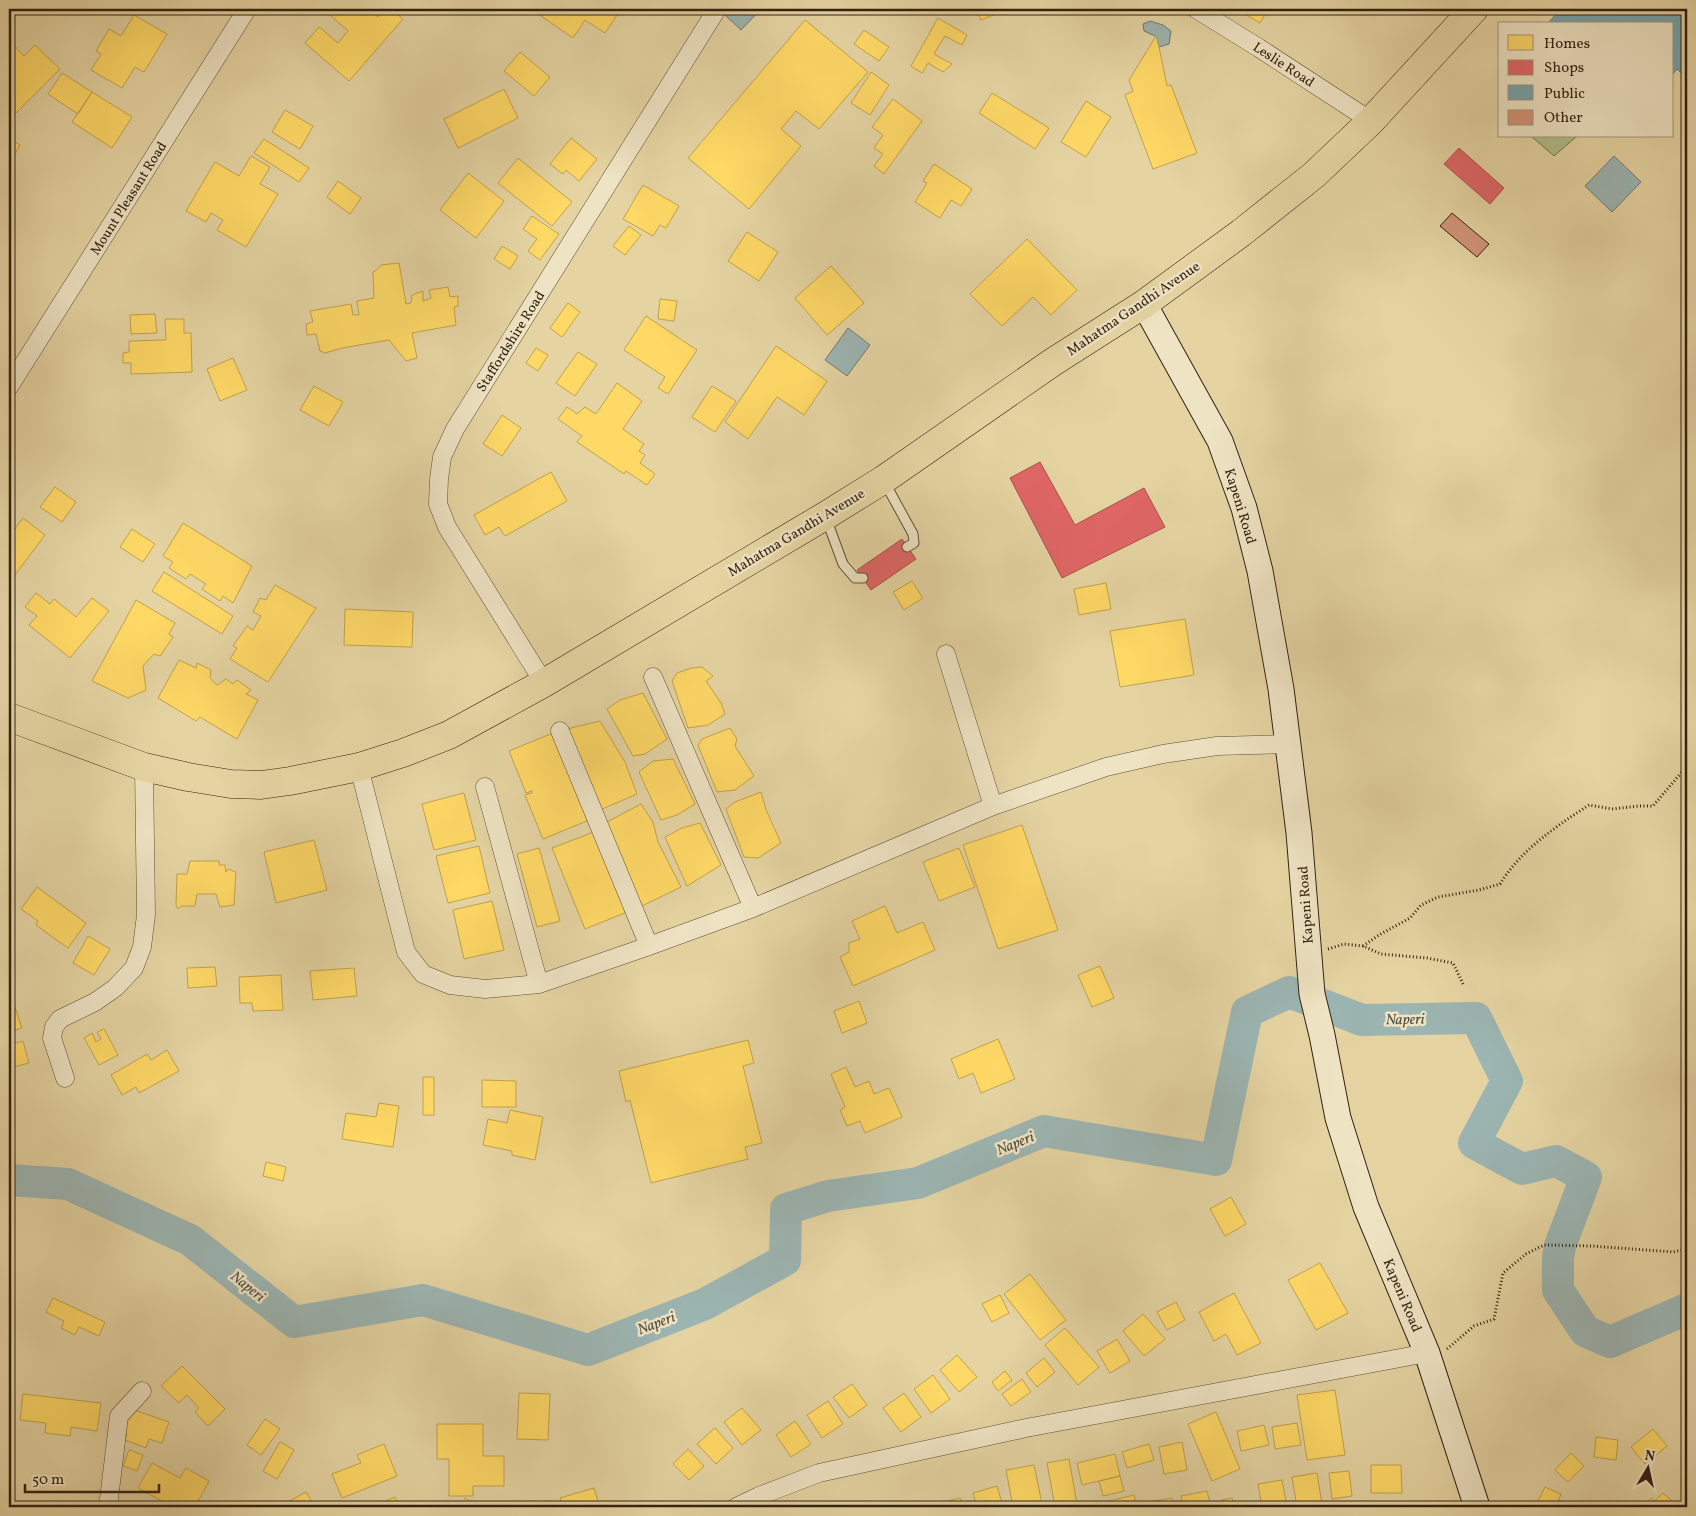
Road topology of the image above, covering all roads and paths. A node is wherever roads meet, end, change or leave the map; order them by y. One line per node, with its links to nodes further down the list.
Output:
1 (247, 9): 7 (street, Mount Pleasant Road)
2 (717, 9): 14 (street, Staffordshire Road)
3 (1196, 9): 5 (street, Leslie Road)
4 (1474, 9): 5 (main road, Mahatma Gandhi Avenue)
5 (1371, 121): 6 (main road, Mahatma Gandhi Avenue)
6 (1144, 304): 8 (main road, Mahatma Gandhi Avenue); 17 (main road, Kapeni Road)
7 (9, 387)
8 (883, 480): 9 (main road, Mahatma Gandhi Avenue); 10 (lane)
9 (825, 516): 11 (lane); 14 (main road, Mahatma Gandhi Avenue)
10 (907, 547)
11 (863, 578)
12 (946, 654): 22 (street)
13 (653, 677): 23 (street)
14 (544, 683): 20 (main road, Mahatma Gandhi Avenue)
15 (9, 717): 19 (main road, Mahatma Gandhi Avenue)
16 (560, 731): 24 (street)
17 (1288, 744): 22 (street); 26 (main road, Kapeni Road)
18 (1687, 766): 25 (path)
19 (144, 767): 20 (main road, Mahatma Gandhi Avenue); 29 (street)
20 (359, 768): 27 (street)
21 (485, 786): 27 (street)
22 (993, 806): 23 (street)
23 (753, 908): 24 (street)
24 (649, 946): 27 (street)
25 (1363, 946): 26 (path); 28 (path)
26 (1309, 956): 31 (main road, Kapeni Road)
27 (539, 984)
28 (1463, 984)
29 (65, 1078)
30 (1687, 1249): 31 (path)
31 (1427, 1353): 34 (street); 35 (main road, Kapeni Road)
32 (142, 1391): 33 (street)
33 (108, 1507)
34 (736, 1507)
35 (1477, 1507)

